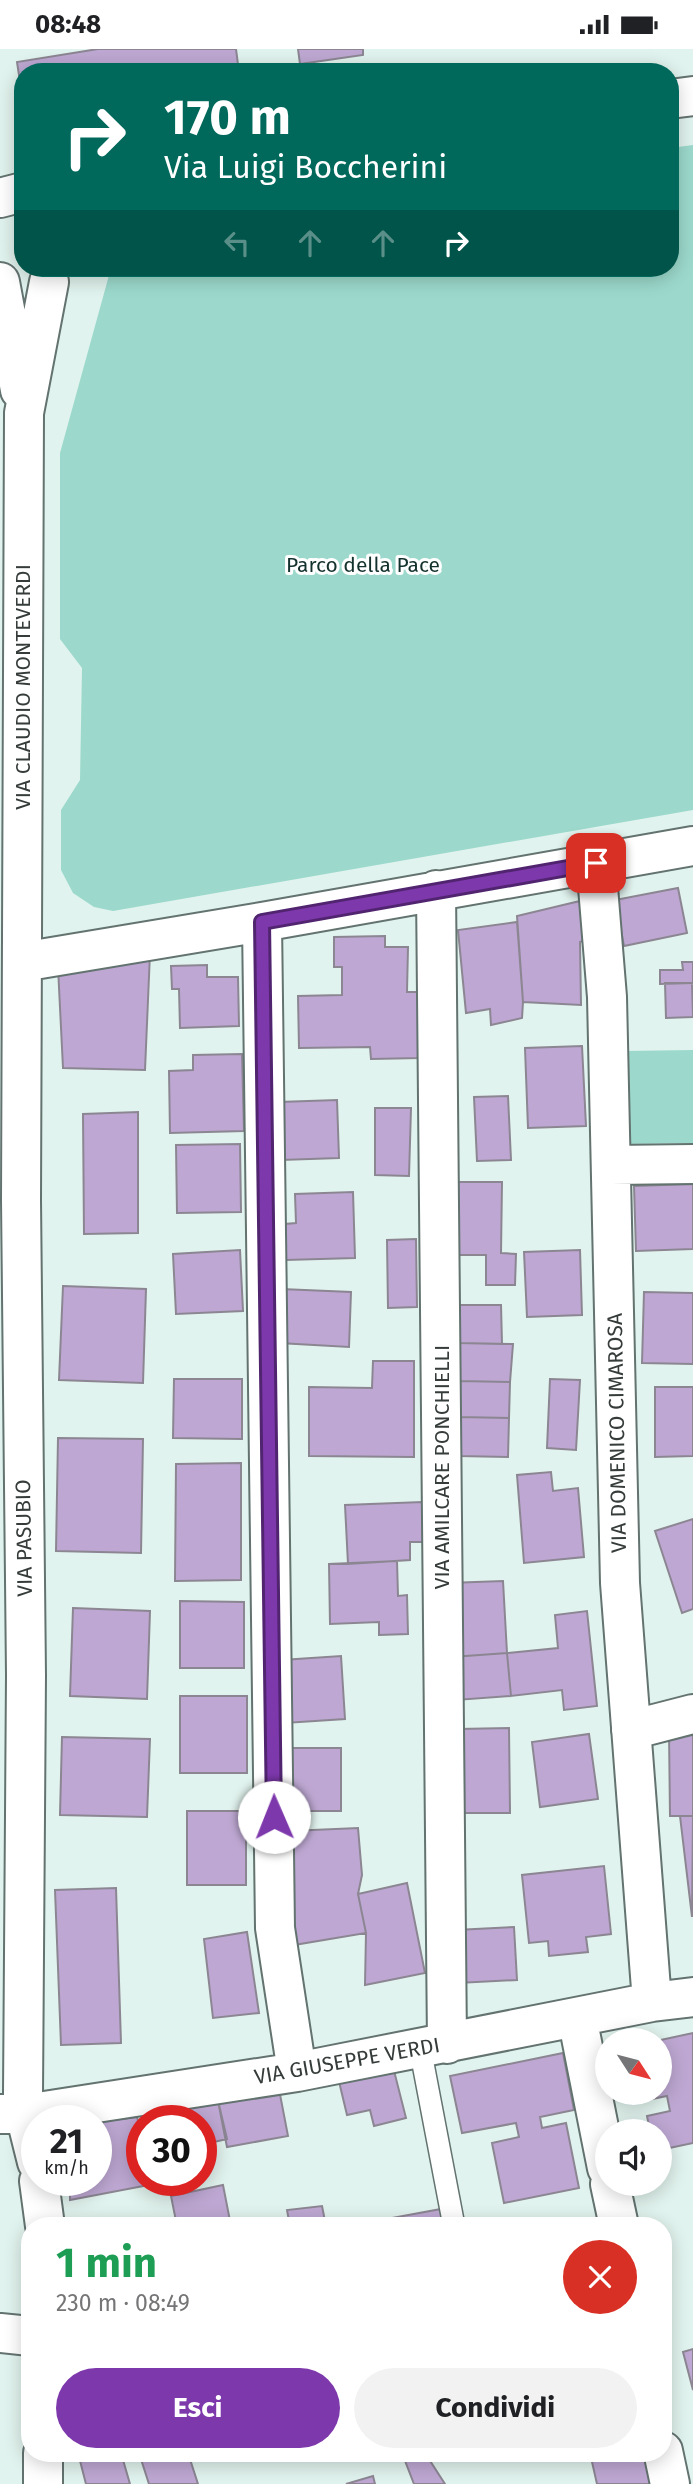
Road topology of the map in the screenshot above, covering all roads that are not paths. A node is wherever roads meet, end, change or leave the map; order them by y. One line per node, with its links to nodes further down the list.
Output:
1 (52, 277): 3 (street)
2 (56, 277): 4 (street, VIA CLAUDIO MONTEVERDI)
3 (0, 282): 4 (street, VIA CLAUDIO MONTEVERDI)
4 (24, 413): 5 (street, VIA CLAUDIO MONTEVERDI)
5 (12, 587): 10 (street, VIA CLAUDIO MONTEVERDI)
6 (693, 846): 7 (street)
7 (596, 863): 8 (street); 12 (street, VIA DOMENICO CIMAROSA)
8 (436, 890): 9 (street); 20 (street, VIA AMILCARE PONCHIELLI)
9 (262, 922): 10 (street); 21 (street)
10 (22, 962): 13 (street, VIA PASUBIO)
11 (693, 1164): 12 (street)
12 (611, 1165): 16 (street, VIA DOMENICO CIMAROSA)
13 (11, 1201): 14 (street, VIA PASUBIO)
14 (13, 1675): 22 (street, VIA PASUBIO)
15 (693, 1714): 16 (street)
16 (631, 1730): 18 (street, VIA DOMENICO CIMAROSA)
17 (693, 1997): 18 (street, VIA GIUSEPPE VERDI)
18 (653, 2002): 19 (street, VIA GIUSEPPE VERDI)
19 (577, 2017): 20 (street, VIA GIUSEPPE VERDI); 23 (street)
20 (433, 2046): 21 (street, VIA GIUSEPPE VERDI); 28 (lane)
21 (296, 2071): 22 (street, VIA GIUSEPPE VERDI)
22 (13, 2114): 24 (street, VIA PASUBIO)
23 (597, 2119)
24 (21, 2130)
25 (41, 2196): 27 (street)
26 (613, 2196): 29 (street)
27 (44, 2217)
28 (453, 2217)
29 (617, 2217)
30 (0, 2333): 31 (street)
31 (21, 2335)
32 (43, 2462): 34 (street)
33 (665, 2462): 35 (street)
34 (43, 2484)
35 (670, 2484)

